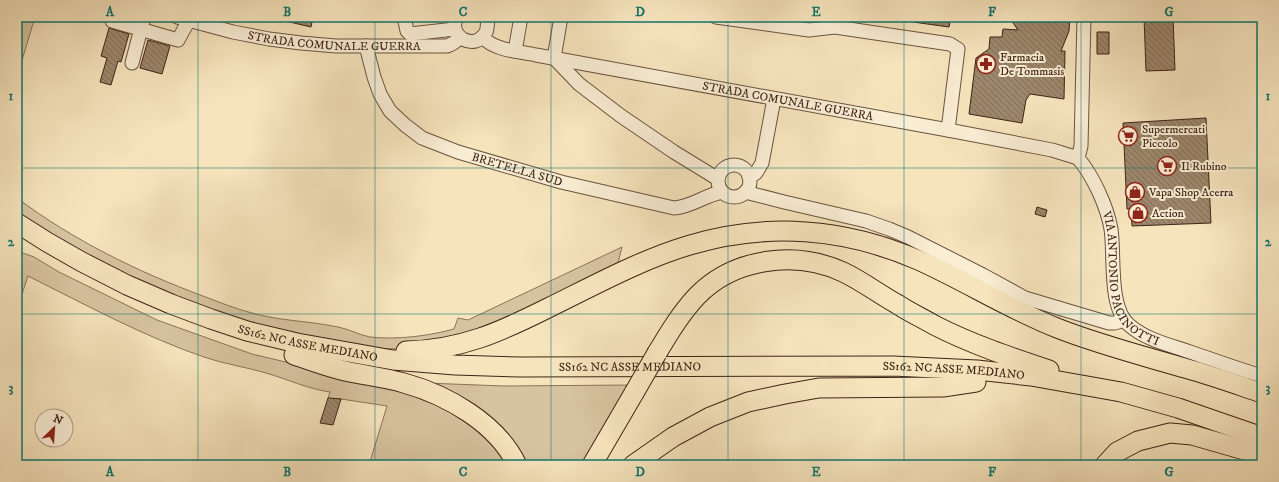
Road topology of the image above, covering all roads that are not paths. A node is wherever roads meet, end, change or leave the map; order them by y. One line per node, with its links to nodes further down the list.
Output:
1 (113, 17): 9 (street)
2 (404, 17): 10 (street)
3 (521, 17): 13 (street)
4 (561, 17): 14 (street)
5 (716, 17): 17 (street)
6 (1084, 17): 18 (street)
7 (183, 19): 9 (street); 12 (street, STRADA COMUNALE GUERRA)
8 (487, 19): 11 (street)
9 (143, 23): 15 (street)
10 (457, 27): 11 (street); 12 (street, STRADA COMUNALE GUERRA)
11 (482, 37): 13 (street, STRADA COMUNALE GUERRA)
12 (366, 46): 20 (street, BRETELLA SUD)
13 (515, 51): 14 (street, STRADA COMUNALE GUERRA)
14 (554, 58): 16 (street, STRADA COMUNALE GUERRA); 20 (street)
15 (132, 63)
16 (774, 99): 17 (street, STRADA COMUNALE GUERRA); 19 (street)
17 (948, 130): 18 (street, STRADA COMUNALE GUERRA)
18 (1078, 158): 24 (street, VIA ANTONIO PACINOTTI)
19 (749, 177): 20 (street); 21 (street)
20 (720, 185): 21 (street)
21 (745, 192): 24 (street)
22 (17, 223): 25 (highway, SS162 NC ASSE MEDIANO)
23 (17, 237): 25 (highway, SS162 NC ASSE MEDIANO)
24 (1124, 320): 26 (street, VIA ANTONIO PACINOTTI)
25 (295, 349): 27 (highway, SS162 NC ASSE MEDIANO); 28 (highway, SS162 NC ASSE MEDIANO); 29 (highway); 33 (highway)
26 (1262, 376)
27 (976, 382): 31 (highway, SS162 NC ASSE MEDIANO); 35 (highway)
28 (1121, 392): 30 (highway, SS162 NC ASSE MEDIANO); 34 (highway, bridge)
29 (1262, 393)
30 (1262, 437)
31 (1262, 450)
32 (1262, 456): 36 (highway)
33 (518, 465)
34 (592, 465)
35 (633, 465)
36 (1105, 465)

